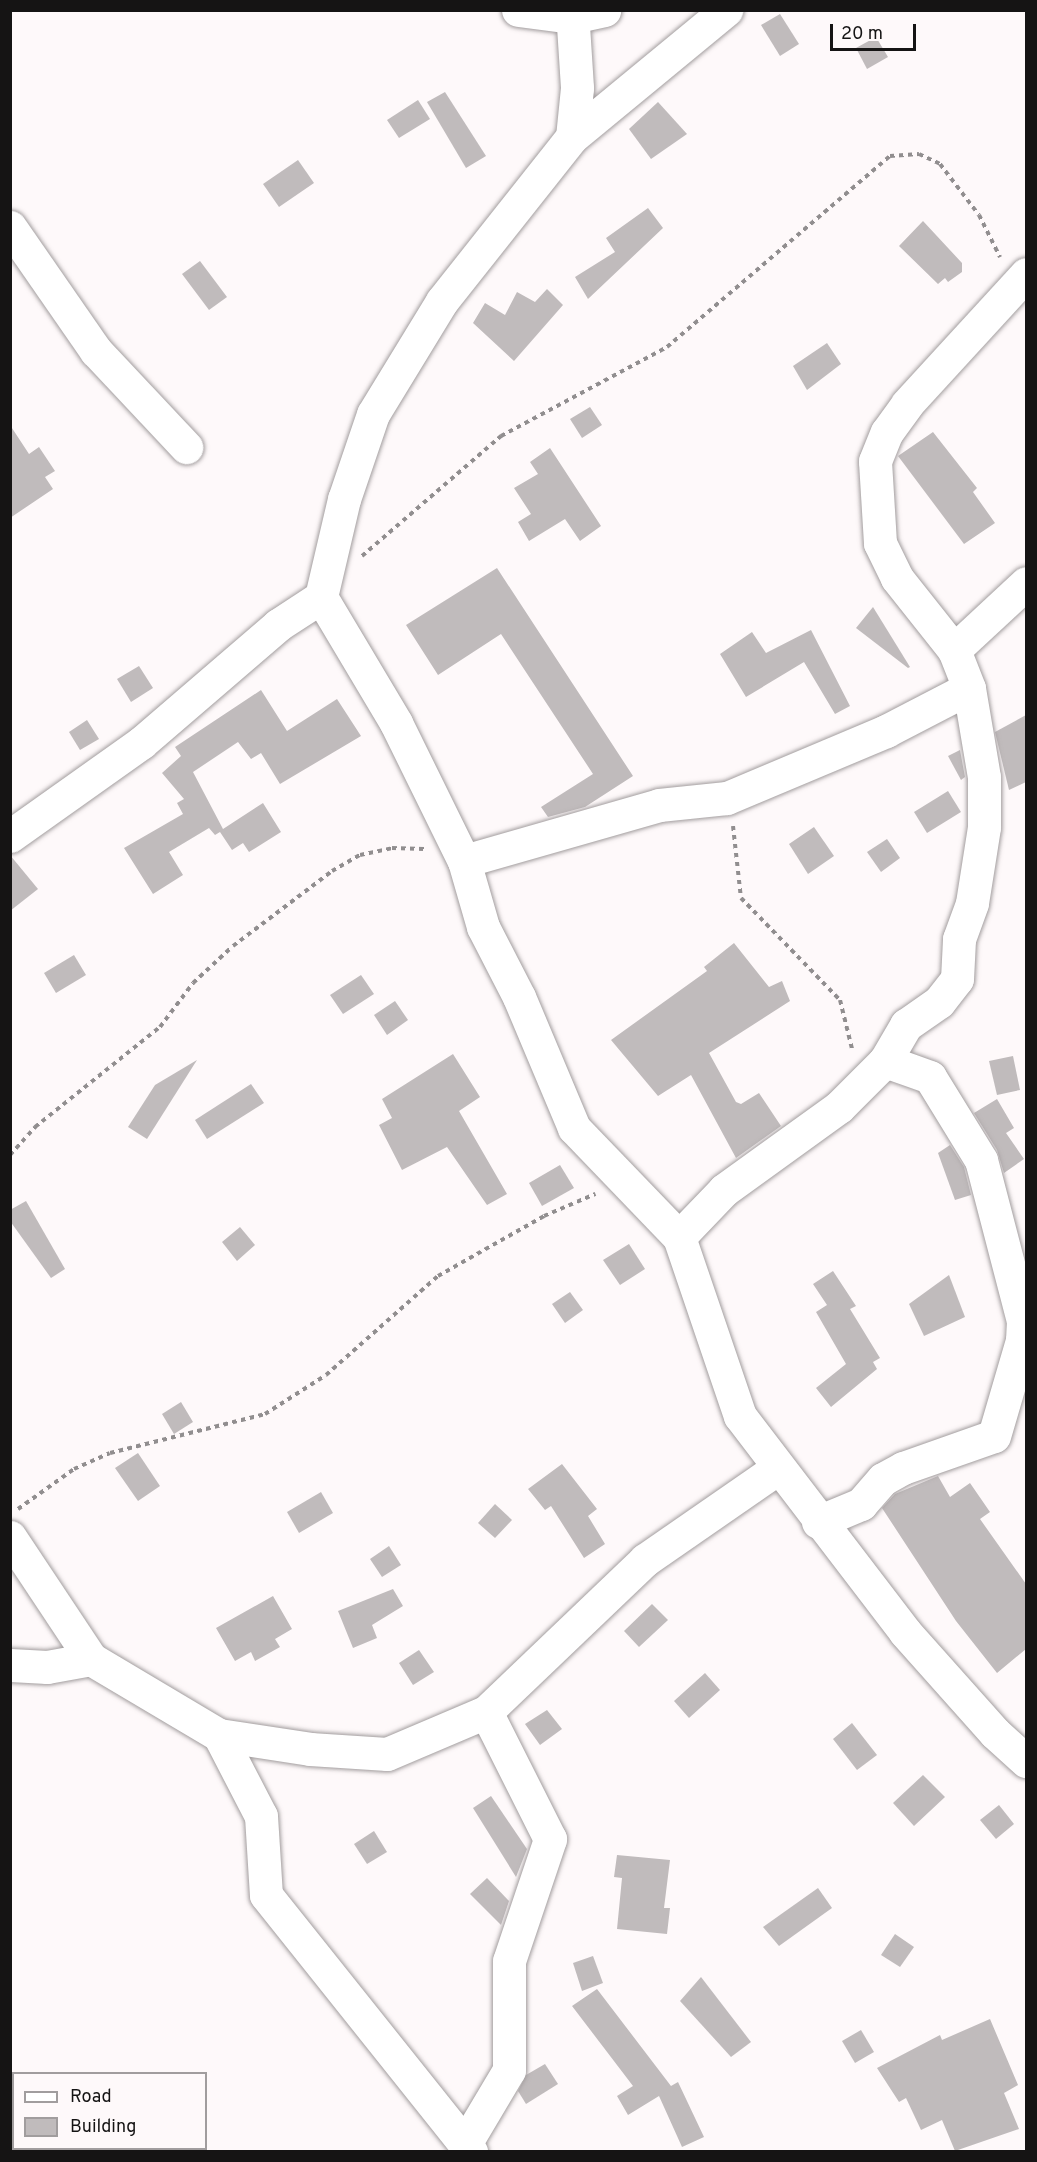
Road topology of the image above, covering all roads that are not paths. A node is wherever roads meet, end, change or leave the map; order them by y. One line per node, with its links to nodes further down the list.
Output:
1 (518, 10): 4 (street)
2 (604, 10): 4 (street)
3 (726, 10): 5 (street)
4 (572, 14): 5 (street)
5 (572, 137): 10 (street)
6 (10, 227): 8 (street)
7 (1022, 290): 11 (street)
8 (186, 447)
9 (1026, 583): 11 (street)
10 (321, 597): 13 (street); 14 (street)
11 (954, 650): 12 (street)
12 (969, 688): 14 (street); 15 (street)
13 (10, 836)
14 (461, 855): 16 (street)
15 (885, 1061): 16 (street); 18 (street)
16 (680, 1237): 17 (street)
17 (778, 1468): 18 (street); 24 (street)
18 (818, 1522): 26 (street)
19 (10, 1537): 20 (street)
20 (91, 1659): 22 (street); 25 (street)
21 (10, 1665): 22 (street)
22 (47, 1667): 23 (street)
23 (10, 1687)
24 (486, 1712): 25 (street); 27 (street)
25 (219, 1735): 27 (street)
26 (1026, 1761)
27 (468, 2148)

